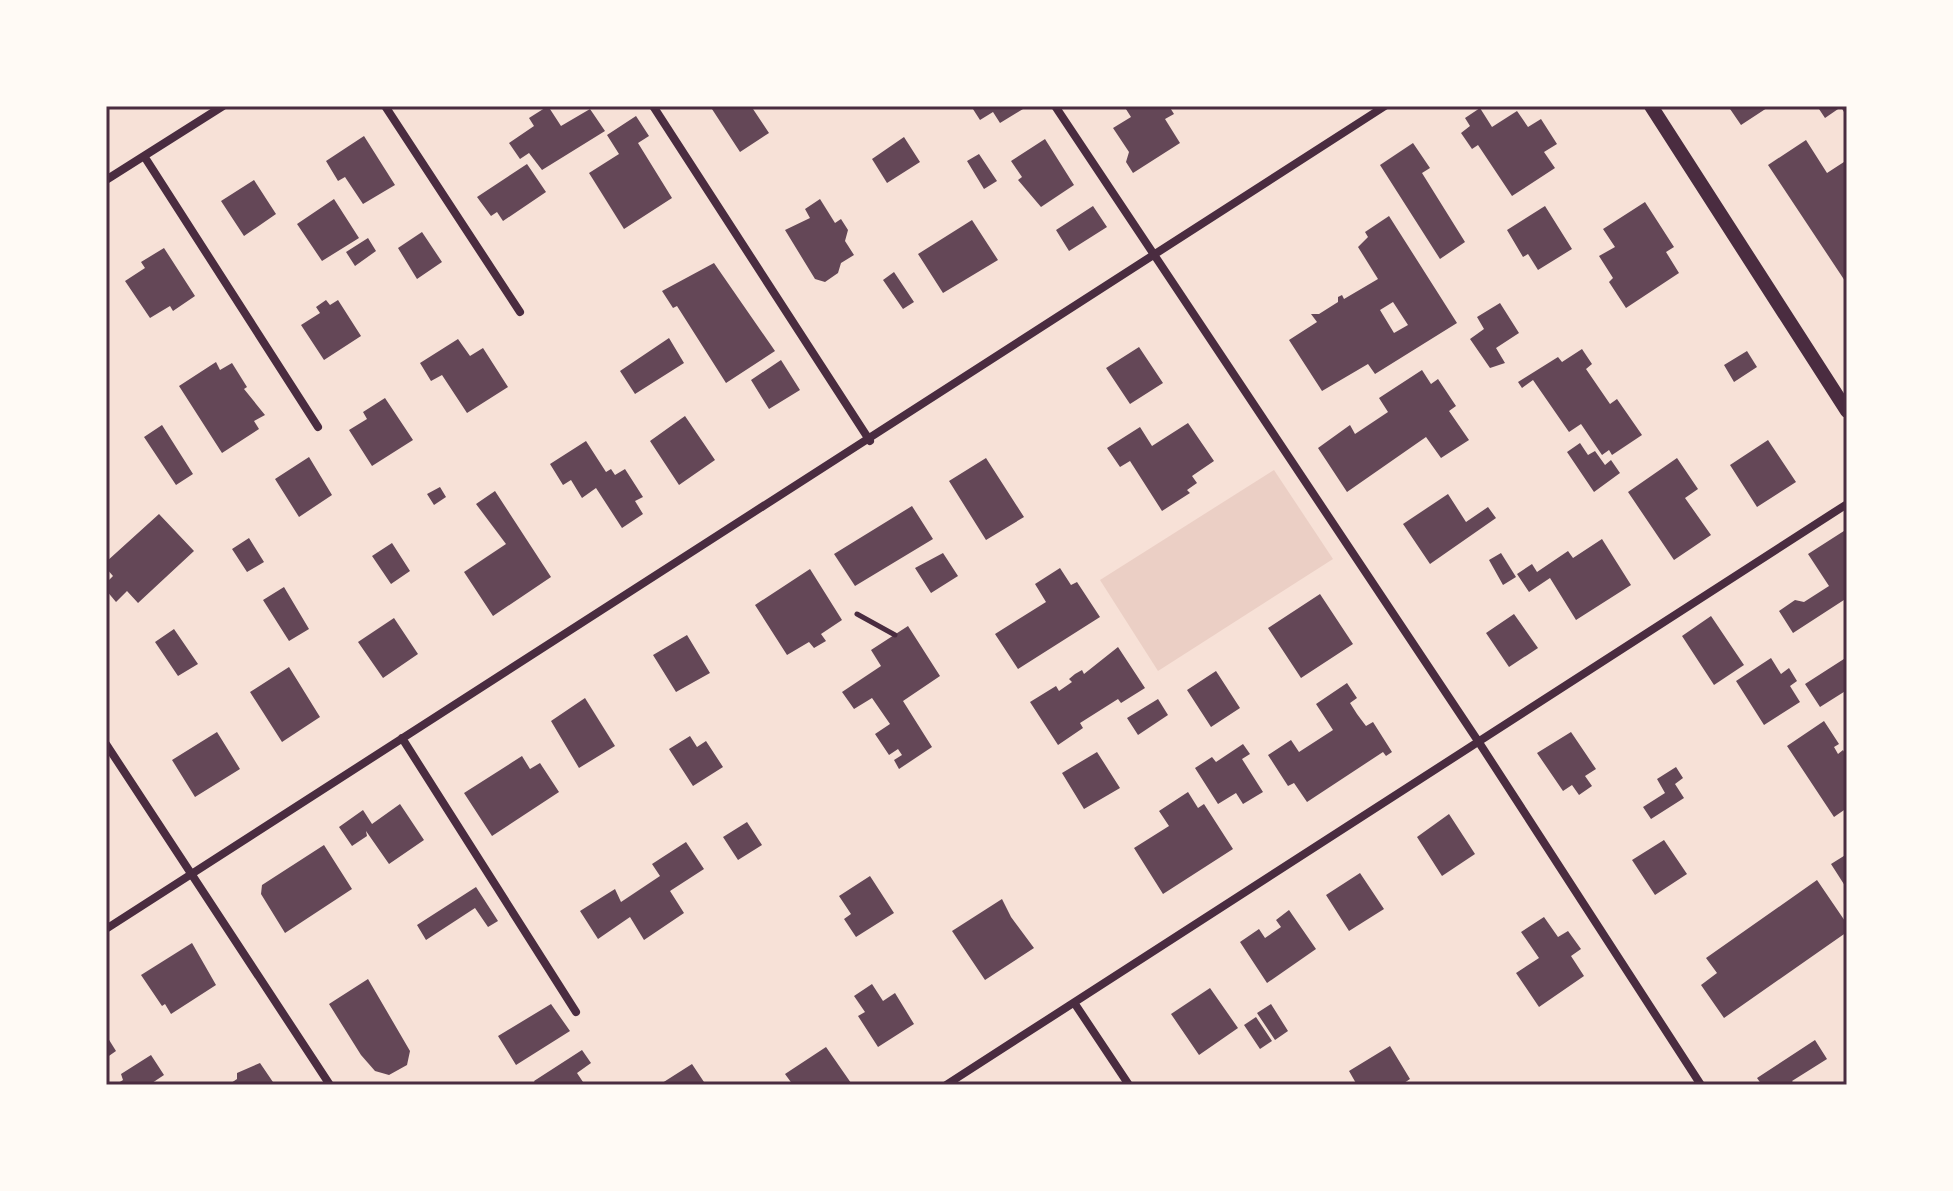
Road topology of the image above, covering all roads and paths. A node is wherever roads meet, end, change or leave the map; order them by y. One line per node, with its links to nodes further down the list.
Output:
1 (223, 106): 7 (street)
2 (385, 106): 10 (street)
3 (653, 106): 13 (street)
4 (1055, 106): 9 (street)
5 (1385, 106): 9 (street)
6 (1651, 106): 11 (street)
7 (144, 156): 8 (street); 12 (street)
8 (106, 180)
9 (1153, 255): 13 (street); 19 (street)
10 (520, 312)
11 (1847, 411)
12 (318, 427)
13 (870, 441): 17 (street)
14 (1847, 504): 19 (street)
15 (857, 614): 16 (path)
16 (895, 635)
17 (402, 738): 20 (street); 23 (street)
18 (106, 744): 20 (street)
19 (1480, 744): 22 (street); 27 (street)
20 (192, 873): 21 (street); 24 (street)
21 (106, 929)
22 (1075, 1004): 25 (street); 26 (street)
23 (576, 1012)
24 (330, 1085)
25 (946, 1085)
26 (1129, 1085)
27 (1701, 1085)

